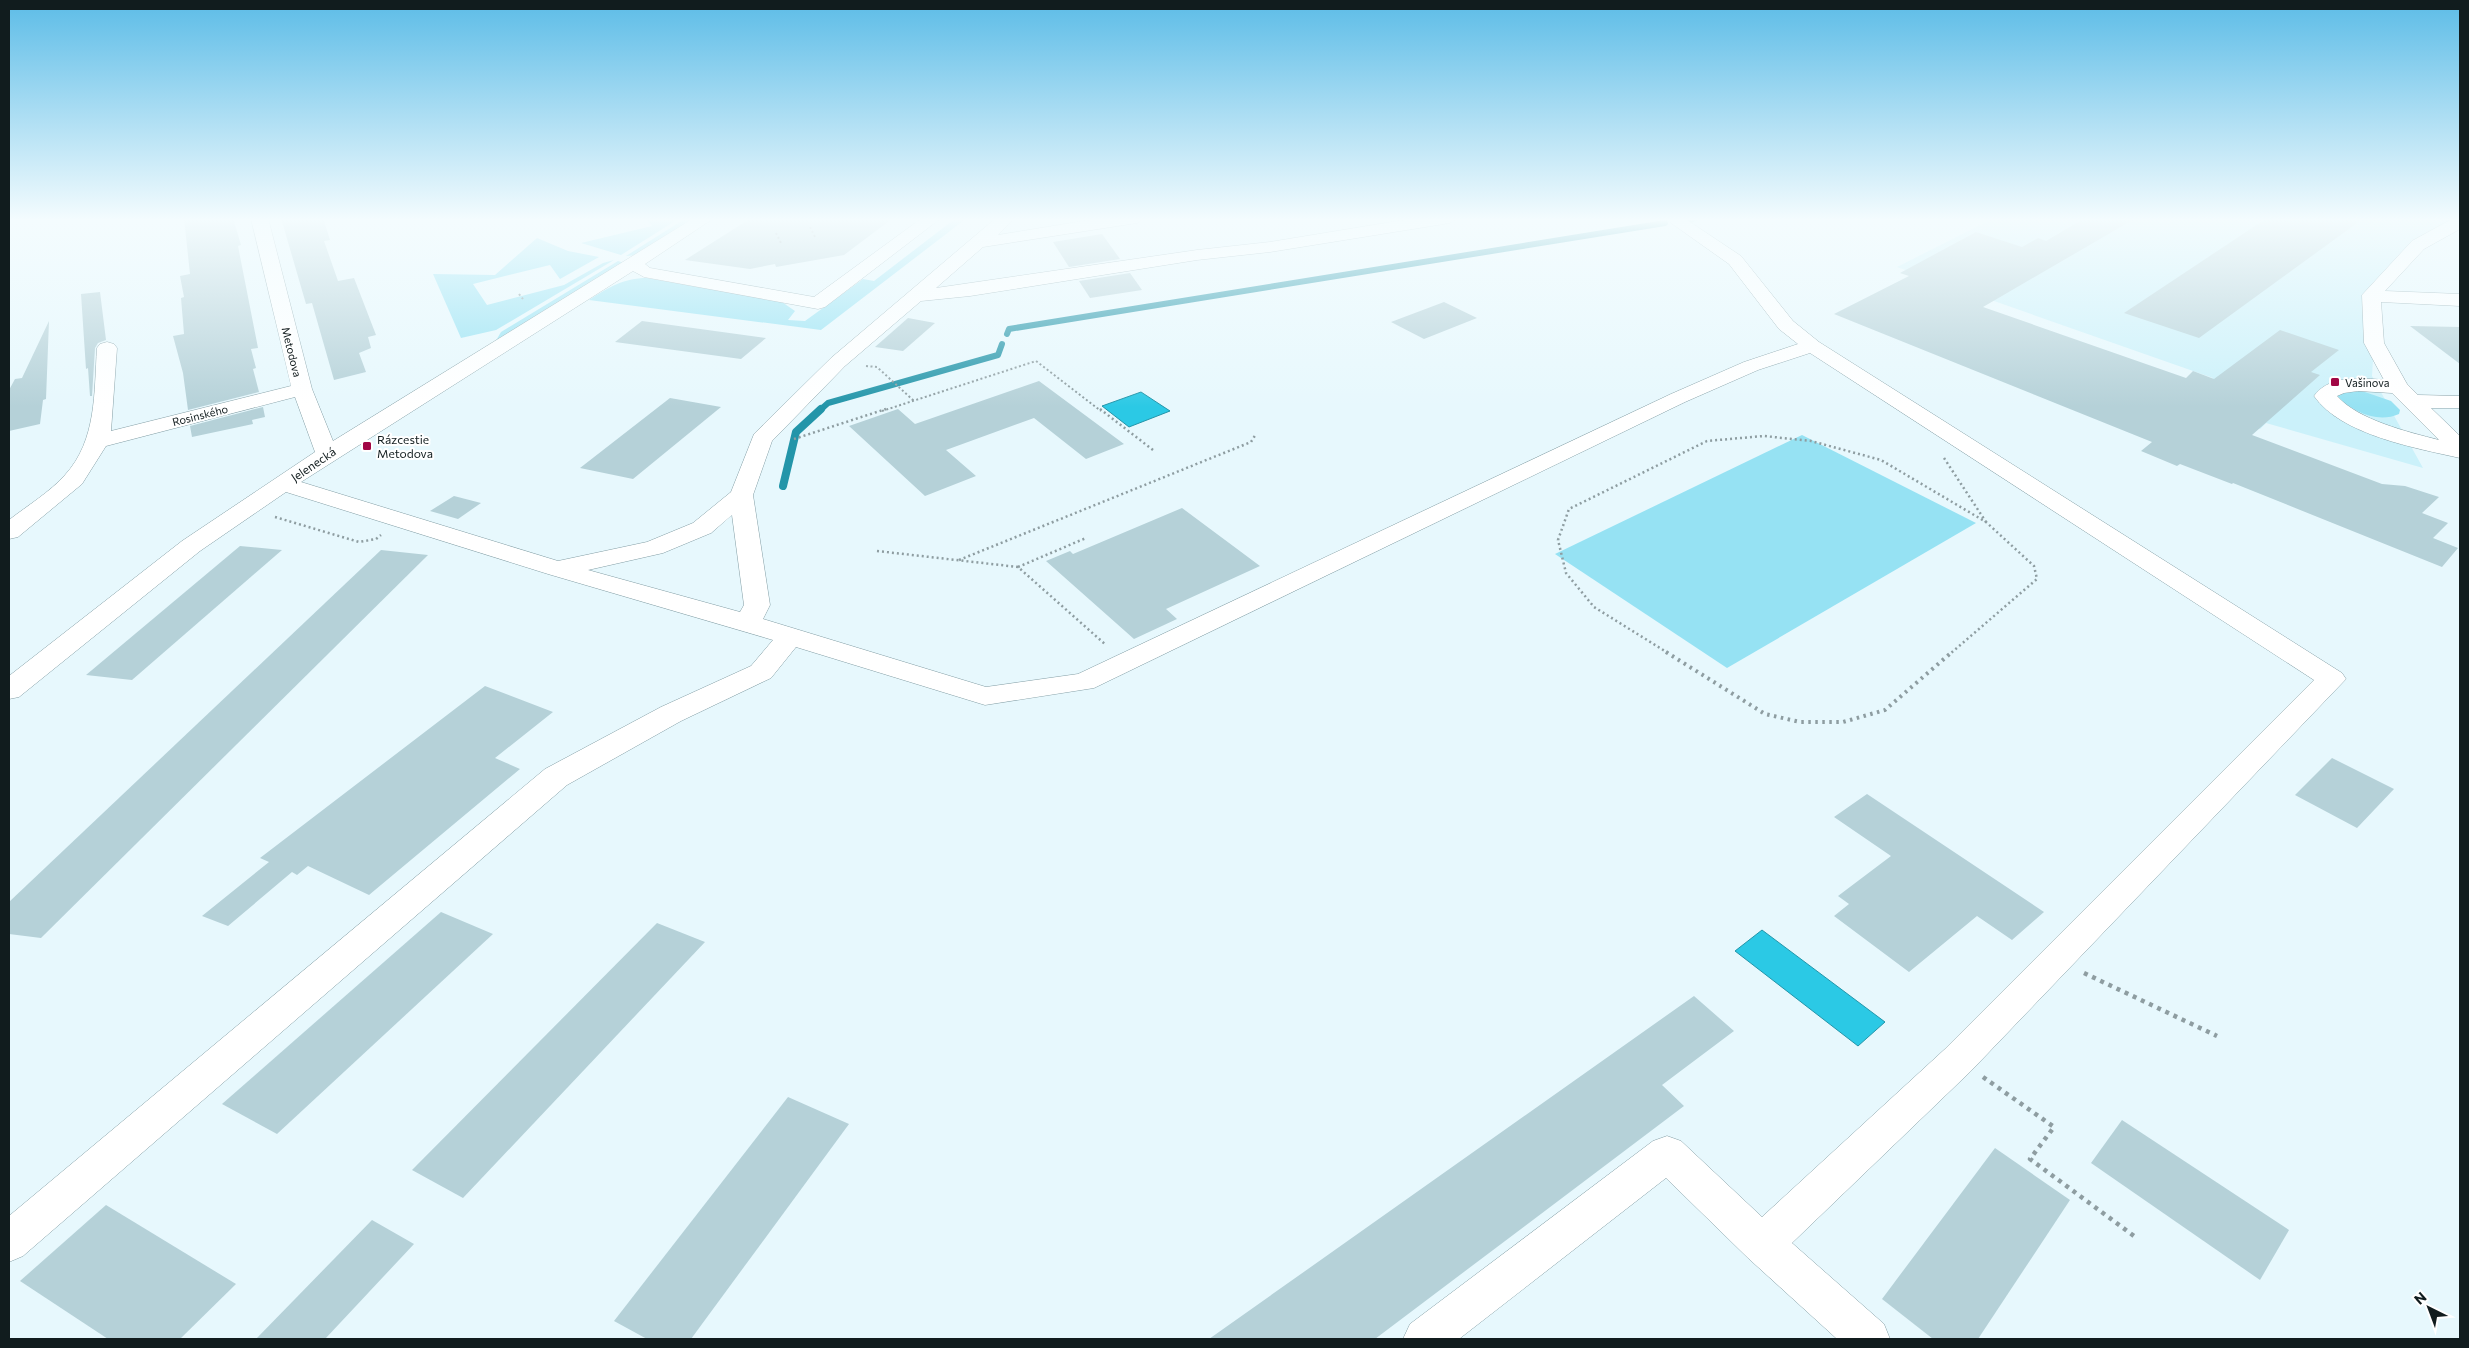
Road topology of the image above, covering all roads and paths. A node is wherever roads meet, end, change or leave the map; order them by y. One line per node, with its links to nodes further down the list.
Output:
1 (274, 281): 19 (street, Metodova)
2 (607, 281): 28 (street, Jelenecká)
3 (694, 281): 14 (street)
4 (848, 281): 14 (street)
5 (932, 281): 11 (street)
6 (1095, 281): 11 (street)
7 (1751, 281): 16 (street)
8 (2384, 281): 10 (street)
9 (519, 294): 12 (path)
10 (2371, 295): 13 (street); 20 (street)
11 (914, 296): 31 (street)
12 (523, 299)
13 (2460, 300)
14 (818, 303): 15 (street)
15 (800, 317)
16 (1812, 346): 43 (street); 45 (street)
17 (107, 348): 24 (street)
18 (891, 380): 21 (path)
19 (302, 390): 24 (street, Rosinského); 28 (street, Metodova)
20 (2404, 394): 22 (street); 26 (street); 26 (street)
21 (915, 401): 25 (path); 27 (path)
22 (2460, 402)
23 (1256, 434): 38 (path)
24 (98, 440): 35 (street)
25 (797, 440)
26 (2460, 449)
27 (1153, 450)
28 (327, 454): 30 (street, Jelenecká)
29 (1943, 456): 34 (path)
30 (283, 484): 33 (street); 44 (street, Jelenecká)
31 (741, 495): 40 (street); 41 (street)
32 (272, 516): 33 (path)
33 (401, 519): 40 (street)
34 (1986, 522): 34 (path)
35 (9, 532)
36 (1086, 538): 39 (path)
37 (877, 551): 38 (path)
38 (959, 560): 39 (path)
39 (1018, 567): 43 (path)
40 (557, 569): 41 (street)
41 (748, 623): 42 (street)
42 (790, 637): 43 (street); 49 (street)
43 (1125, 662)
44 (9, 690)
45 (2056, 960): 46 (path); 47 (street)
46 (2217, 1036)
47 (1958, 1060): 48 (path); 50 (street)
48 (2134, 1236)
49 (9, 1242)
50 (1762, 1244): 51 (street); 52 (street)
51 (1425, 1339)
52 (1870, 1339)

